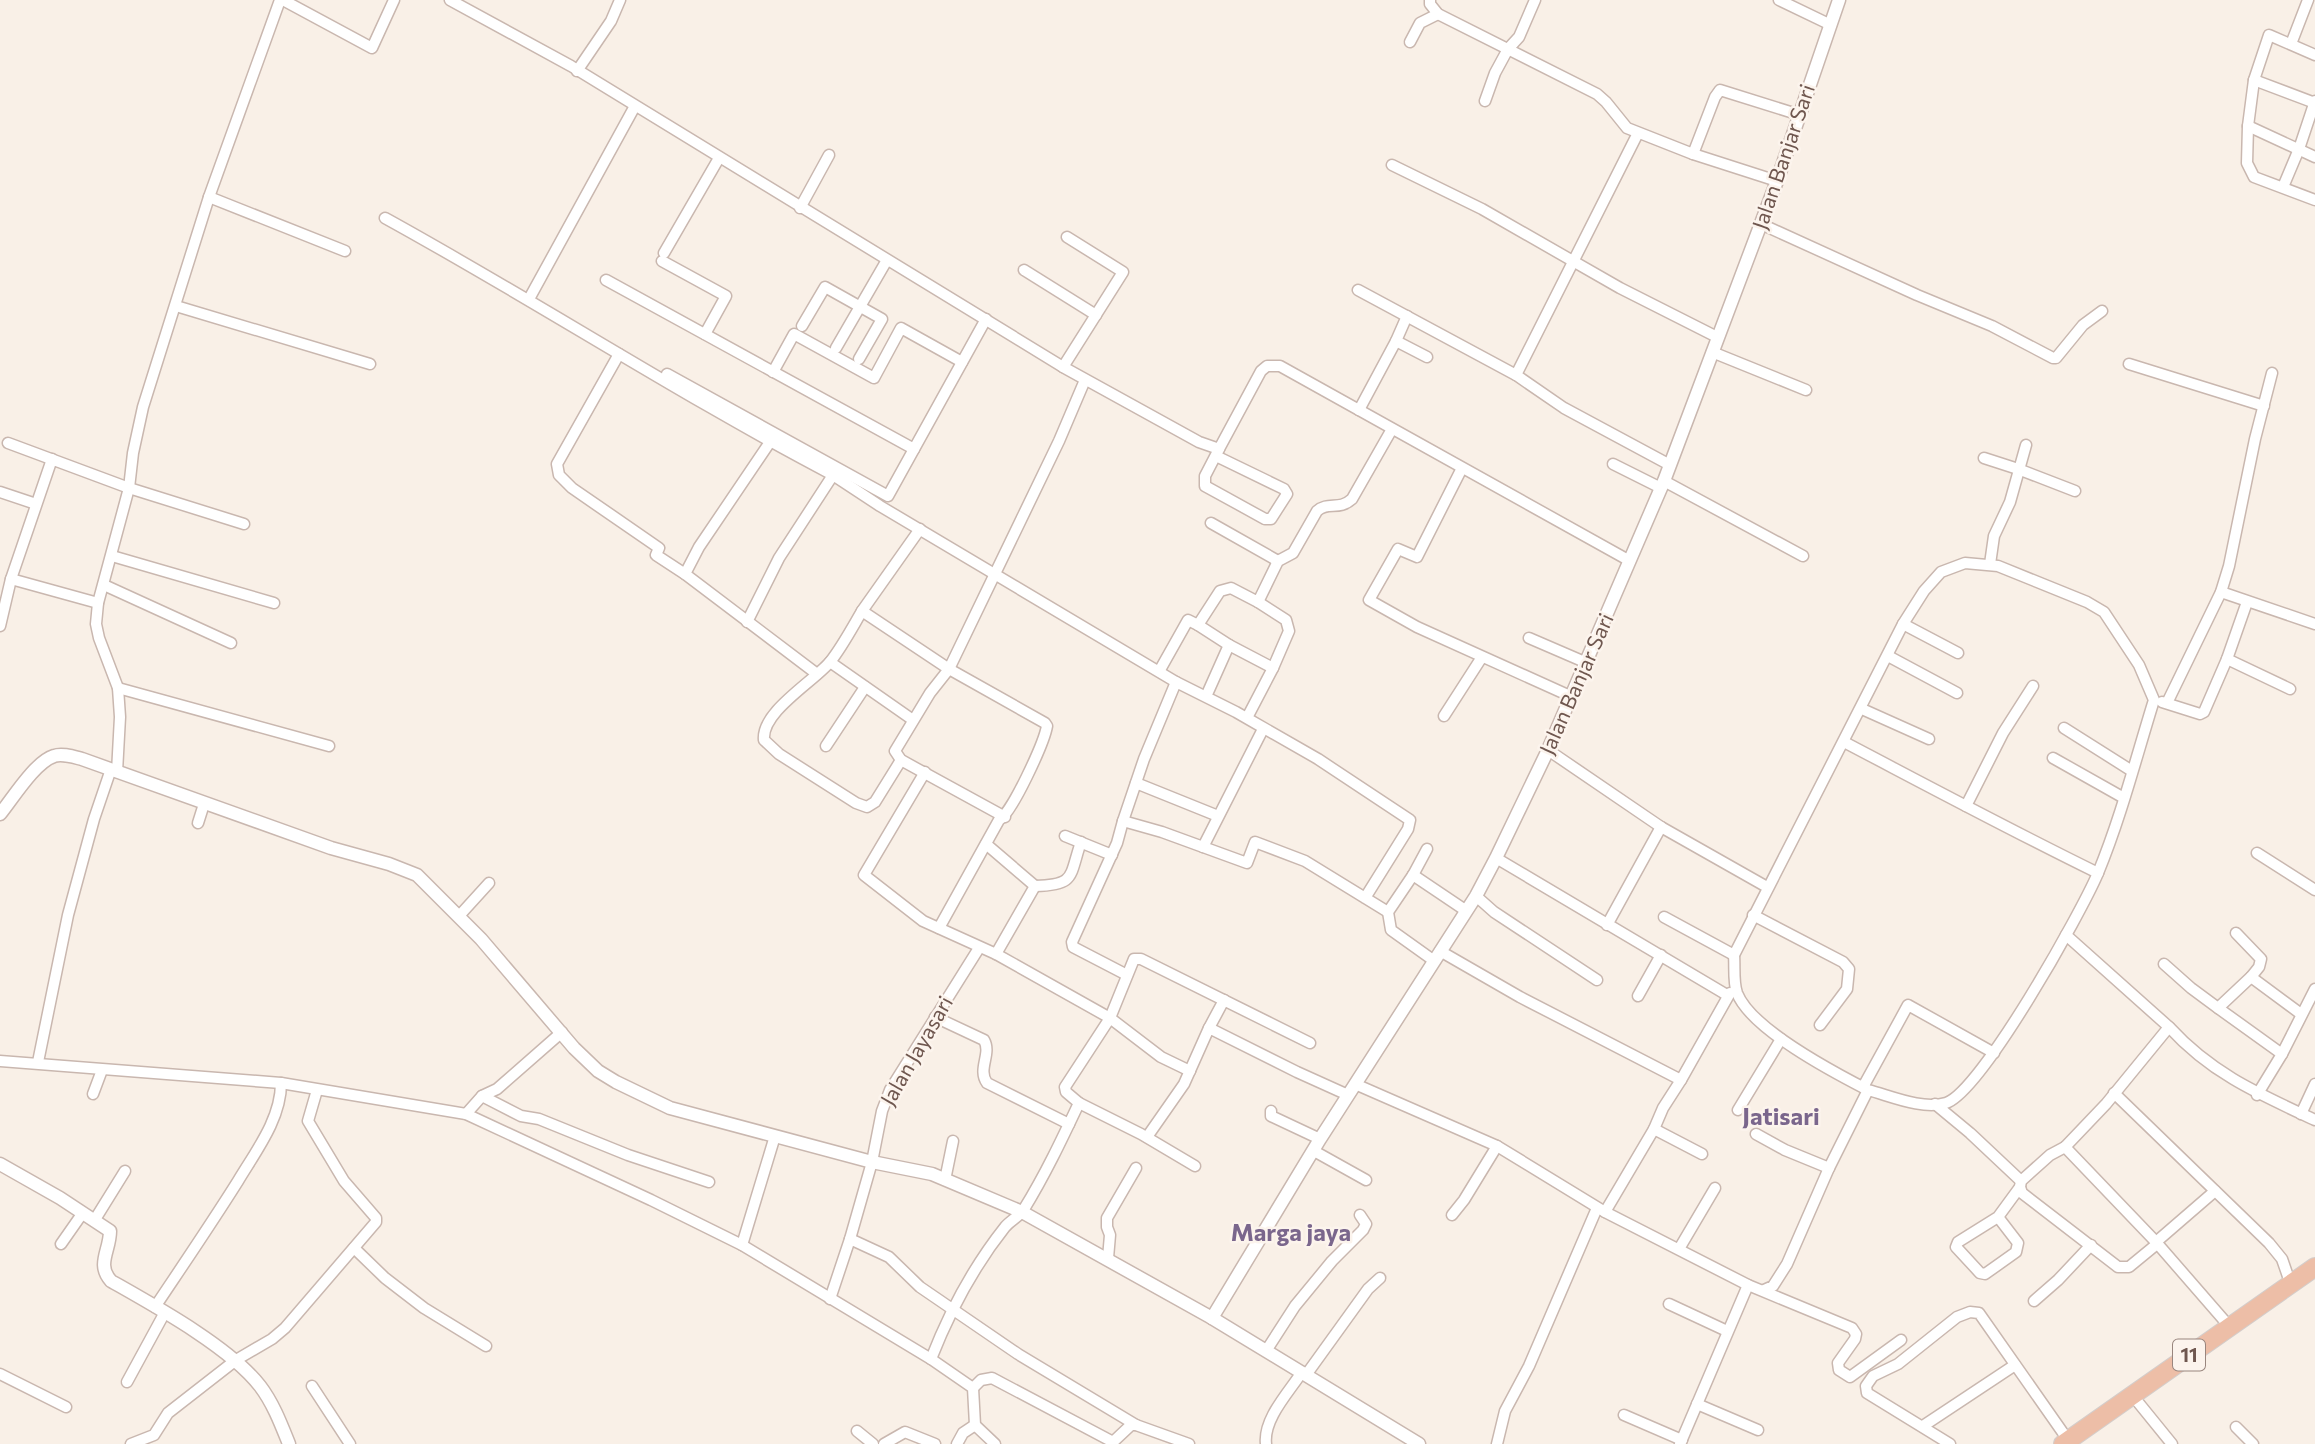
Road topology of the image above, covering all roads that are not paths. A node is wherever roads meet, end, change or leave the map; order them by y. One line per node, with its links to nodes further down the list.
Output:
1 (281, 0): 2 (street); 32 (street)
2 (394, 0)
3 (450, 0): 16 (street)
4 (620, 0): 16 (street)
5 (1430, 0): 10 (street)
6 (1535, 0): 14 (street)
7 (1779, 0): 11 (street)
8 (1839, 0): 11 (street, Jalan Banjar Sari)
9 (2308, 0): 13 (street)
10 (1438, 14): 12 (street); 14 (street)
11 (1831, 24): 21 (street, Jalan Banjar Sari)
12 (1410, 42)
13 (2291, 44): 15 (street); 17 (street)
14 (1508, 49): 18 (street); 23 (street)
15 (2315, 55)
16 (576, 71): 20 (street)
17 (2255, 80): 19 (street); 22 (street)
18 (1485, 101)
19 (2315, 102): 24 (street)
20 (635, 106): 28 (street); 44 (street)
21 (1800, 115): 25 (street); 30 (street, Jalan Banjar Sari)
22 (2248, 126): 24 (street); 31 (street)
23 (1638, 133): 25 (street); 40 (street)
24 (2299, 149): 27 (street); 31 (street)
25 (1693, 154): 30 (street)
26 (828, 155): 34 (street)
27 (2315, 157)
28 (719, 158): 34 (street); 52 (street)
29 (1392, 165): 40 (street)
30 (1777, 181): 36 (street, Jalan Banjar Sari)
31 (2283, 187): 33 (street)
32 (209, 197): 38 (street); 45 (street)
33 (2315, 201)
34 (800, 208): 39 (street)
35 (385, 218): 44 (street)
36 (1761, 224): 47 (street); 53 (street, Jalan Banjar Sari)
37 (1067, 237): 48 (street)
38 (345, 251)
39 (887, 260): 46 (street); 50 (street)
40 (1573, 261): 53 (street); 67 (street)
41 (1024, 270): 48 (street)
42 (606, 280): 52 (street)
43 (1359, 289): 49 (street)
44 (529, 299): 57 (street)
45 (176, 306): 62 (street); 86 (street)
46 (860, 307): 51 (street); 55 (street); 59 (street)
47 (2102, 311)
48 (1096, 315): 64 (street)
49 (1407, 316): 54 (street); 67 (street)
50 (986, 319): 60 (street); 64 (street)
51 (802, 326)
52 (705, 334): 65 (street)
53 (1717, 337): 56 (street, Jalan Banjar Sari)
54 (1396, 341): 58 (street); 71 (street)
55 (836, 348)
56 (1712, 352): 69 (street); 81 (street, Jalan Banjar Sari)
57 (619, 354): 73 (street); 98 (street)
58 (1427, 357)
59 (859, 359)
60 (962, 362): 65 (street); 76 (street)
61 (646, 363): 76 (street)
62 (370, 364)
63 (2129, 364): 70 (street)
64 (1063, 367): 68 (street)
65 (774, 372): 76 (street)
66 (2272, 373): 70 (street)
67 (1516, 375): 81 (street)
68 (1085, 380): 77 (street); 99 (street)
69 (1806, 390)
70 (2264, 406): 102 (street)
71 (1359, 410): 72 (street); 77 (street)
72 (1392, 429): 82 (street); 95 (street)
73 (770, 442): 84 (street); 98 (street)
74 (8, 443): 79 (street)
75 (2026, 445): 83 (street)
76 (914, 449)
77 (1217, 452): 77 (street)
78 (1984, 458): 83 (street)
79 (52, 459): 86 (street); 89 (street)
80 (1613, 464): 85 (street)
81 (1670, 466): 85 (street, Jalan Banjar Sari)
82 (1462, 468): 96 (street); 119 (street)
83 (2018, 469): 87 (street); 97 (street)
84 (833, 475): 92 (street); 109 (street)
85 (1663, 485): 94 (street); 96 (street, Jalan Banjar Sari)
86 (129, 488): 91 (street); 93 (street)
87 (2075, 491)
88 (0, 492): 89 (street)
89 (36, 504): 100 (street)
90 (1211, 523): 95 (street)
91 (244, 524)
92 (920, 529): 99 (street); 108 (street)
93 (112, 556): 101 (street); 106 (street)
94 (1803, 556)
95 (1278, 561): 103 (street)
96 (1630, 561): 122 (street, Jalan Banjar Sari)
97 (1990, 564): 110 (street); 135 (street)
98 (685, 574): 109 (street)
99 (996, 574): 125 (street); 127 (street)
100 (10, 579): 105 (street); 107 (street)
101 (104, 585): 105 (street); 115 (street)
102 (2221, 592): 104 (street); 136 (street)
103 (1258, 602): 112 (street); 124 (street)
104 (2247, 602): 111 (street); 120 (street)
105 (98, 603): 130 (street)
106 (274, 603)
107 (2, 605): 113 (street)
108 (862, 611): 121 (street); 125 (street)
109 (747, 622): 126 (street)
110 (1903, 624): 117 (street); 118 (street)
111 (2315, 624)
112 (1198, 625): 116 (street); 123 (street)
113 (0, 626)
114 (1529, 638): 122 (street)
115 (231, 643)
116 (1229, 645): 124 (street); 132 (street)
117 (1958, 653)
118 (1888, 656): 133 (street); 137 (street)
119 (1482, 657): 134 (street); 139 (street)
120 (2227, 659): 131 (street); 136 (street)
121 (830, 662): 126 (street); 129 (street)
122 (1587, 663): 134 (street, Jalan Banjar Sari)
123 (1161, 668)
124 (1273, 668): 138 (street)
125 (948, 669): 140 (street); 159 (street)
126 (817, 674): 149 (street)
127 (1176, 682): 141 (street); 153 (street)
128 (2033, 686): 156 (street)
129 (865, 687): 140 (street); 146 (street)
130 (118, 688): 145 (street); 150 (street)
131 (2290, 689)
132 (1208, 692)
133 (1957, 693)
134 (1570, 696): 147 (street, Jalan Banjar Sari)
135 (2154, 700): 136 (street); 151 (street)
136 (2167, 703)
137 (1862, 709): 143 (street); 144 (street)
138 (1249, 714)
139 (1444, 716)
140 (914, 720): 149 (street)
141 (1264, 729): 158 (street); 178 (street)
142 (2064, 729): 151 (street)
143 (1929, 739)
144 (1844, 742): 156 (street); 175 (street)
145 (329, 746)
146 (825, 747)
147 (1548, 750): 162 (street); 170 (street, Jalan Banjar Sari)
148 (2053, 758): 154 (street)
149 (901, 760): 152 (street)
150 (114, 770): 155 (street); 157 (street); 214 (street)
151 (2132, 771): 154 (street)
152 (925, 772): 159 (street); 185 (street)
153 (1136, 783): 158 (street); 160 (street)
154 (2124, 798): 171 (street)
155 (204, 804): 161 (street); 182 (street)
156 (1966, 806): 171 (street)
157 (0, 814)
158 (1219, 816): 166 (street)
159 (1005, 817): 165 (street)
160 (1123, 821): 166 (street); 169 (street)
161 (198, 823)
162 (1661, 827): 175 (street); 184 (street)
163 (1065, 836): 164 (street)
164 (1081, 842): 169 (street); 174 (street)
165 (986, 844): 174 (street); 185 (street)
166 (1203, 847): 178 (street)
167 (1427, 849): 172 (street)
168 (2257, 853): 176 (street)
169 (1112, 855): 194 (street)
170 (1496, 858): 177 (street, Jalan Banjar Sari); 184 (street)
171 (2098, 873): 187 (street)
172 (1413, 875): 179 (street); 180 (street)
173 (489, 883): 182 (street)
174 (1035, 886): 189 (street)
175 (1767, 887): 181 (street)
176 (2315, 890)
177 (1476, 895): 179 (street, Jalan Banjar Sari); 196 (street)
178 (1365, 898): 180 (street)
179 (1465, 910): 192 (street, Jalan Banjar Sari)
180 (1388, 912): 192 (street)
181 (1753, 915): 191 (street); 205 (street)
182 (459, 916): 208 (street)
183 (1664, 917): 191 (street)
184 (1607, 925): 190 (street)
185 (939, 928): 188 (street)
186 (2236, 933): 195 (street)
187 (2066, 935): 206 (street); 211 (street)
188 (979, 948): 189 (street); 203 (street, Jalan Jayasari)
189 (996, 954): 204 (street)
190 (1661, 955): 198 (street); 199 (street)
191 (1734, 955): 198 (street)
192 (1437, 956): 217 (street); 222 (street, Jalan Banjar Sari)
193 (2164, 964): 201 (street)
194 (1127, 975): 200 (street); 204 (street)
195 (2251, 978): 201 (street); 202 (street)
196 (1597, 980)
197 (2315, 989): 202 (street)
198 (1731, 992): 209 (street); 217 (street)
199 (1639, 996)
200 (1224, 1000): 207 (street); 210 (street)
201 (2218, 1008): 212 (street)
202 (2301, 1014): 212 (street)
203 (935, 1017): 234 (street); 244 (street, Jalan Jayasari)
204 (1110, 1018): 216 (street); 227 (street)
205 (1820, 1025)
206 (2169, 1027): 223 (street); 225 (street)
207 (1209, 1028): 216 (street); 222 (street)
208 (562, 1032): 226 (street); 237 (street)
209 (1782, 1040): 220 (street); 229 (street)
210 (1310, 1043)
211 (1994, 1053): 220 (street); 228 (street)
212 (2282, 1054): 225 (street)
213 (0, 1061): 214 (street)
214 (38, 1062): 215 (street)
215 (102, 1070): 218 (street); 224 (street)
216 (1190, 1072): 238 (street)
217 (1681, 1080): 235 (street)
218 (281, 1083): 221 (street); 280 (street)
219 (2315, 1084): 232 (street)
220 (1865, 1089): 228 (street); 248 (street)
221 (317, 1090): 231 (street); 268 (street)
222 (1352, 1090): 240 (street, Jalan Banjar Sari); 241 (street)
223 (2115, 1093): 242 (street); 255 (street)
224 (93, 1094)
225 (2257, 1095): 232 (street)
226 (482, 1096): 231 (street); 252 (street)
227 (1079, 1103): 234 (street); 238 (street)
228 (1935, 1104): 253 (street)
229 (1738, 1110)
230 (1271, 1111): 240 (street)
231 (466, 1114): 266 (street)
232 (2301, 1114): 233 (street)
233 (2315, 1120)
234 (1069, 1124): 257 (street)
235 (1654, 1129): 243 (street); 256 (street)
236 (1756, 1134): 248 (street)
237 (775, 1136): 244 (street); 266 (street)
238 (1147, 1137): 246 (street)
239 (954, 1141): 250 (street)
240 (1317, 1145): 251 (street); 281 (street, Jalan Banjar Sari)
241 (1497, 1146): 256 (street); 260 (street)
242 (2065, 1147): 253 (street); 264 (street)
243 (1702, 1154)
244 (872, 1162): 250 (street); 263 (street, Jalan Jayasari)
245 (0, 1164): 258 (street)
246 (1195, 1166)
247 (1136, 1168): 270 (street)
248 (1829, 1168): 275 (street)
249 (125, 1171): 262 (street)
250 (945, 1180): 257 (street)
251 (1366, 1180)
252 (709, 1182)
253 (2021, 1184): 261 (street); 267 (street)
254 (1715, 1188): 269 (street)
255 (2216, 1191): 264 (street); 274 (street)
256 (1601, 1210): 269 (street); 319 (street)
257 (1022, 1212): 270 (street); 279 (street)
258 (82, 1214): 262 (street); 265 (street)
259 (1360, 1215): 286 (street)
260 (1452, 1215)
261 (1998, 1217): 261 (street)
262 (94, 1221): 280 (street)
263 (850, 1238): 276 (street, Jalan Jayasari); 279 (street)
264 (2156, 1243): 267 (street); 282 (street)
265 (61, 1244)
266 (742, 1245): 276 (street)
267 (2091, 1245): 277 (street)
268 (354, 1248): 285 (street); 288 (street)
269 (1679, 1250): 273 (street)
270 (1108, 1258): 281 (street)
271 (2315, 1267): 274 (highway, 11)
272 (1380, 1278): 291 (street)
273 (1748, 1284): 275 (street); 283 (street)
274 (2291, 1285): 282 (highway, 11)
275 (1764, 1290): 284 (street)
276 (830, 1299): 287 (street)
277 (2034, 1301)
278 (1669, 1304): 283 (street)
279 (953, 1308): 287 (street); 300 (street)
280 (160, 1310): 288 (street); 292 (street)
281 (1212, 1318): 286 (street)
282 (2229, 1326): 295 (highway, 11)
283 (1727, 1331): 296 (street)
284 (1901, 1340)
285 (485, 1346)
286 (1266, 1351): 291 (street)
287 (931, 1359): 294 (street)
288 (236, 1360): 308 (street); 309 (street)
289 (2015, 1365): 301 (street); 301 (street); 306 (street)
290 (0, 1374): 297 (street)
291 (1304, 1374): 317 (street); 318 (street)
292 (127, 1382)
293 (312, 1386): 310 (street)
294 (973, 1388): 299 (street); 307 (street)
295 (2133, 1396): 306 (highway, 11); 321 (street)
296 (1697, 1404): 303 (street); 305 (street)
297 (66, 1407)
298 (1624, 1415): 305 (street)
299 (975, 1425): 314 (street); 315 (street)
300 (1136, 1425): 307 (street); 316 (street)
301 (1923, 1426): 320 (street)
302 (2236, 1427): 322 (street)
303 (1758, 1430)
304 (857, 1431): 311 (street)
305 (1681, 1442)
306 (2066, 1442)
307 (1115, 1443)
308 (131, 1444)
309 (289, 1444)
310 (350, 1444)
311 (873, 1444)
312 (884, 1444): 313 (street)
313 (935, 1444)
314 (957, 1444)
315 (995, 1444)
316 (1189, 1444)
317 (1266, 1444)
318 (1419, 1444)
319 (1497, 1444)
320 (1950, 1444)
321 (2172, 1444)
322 (2253, 1444)

